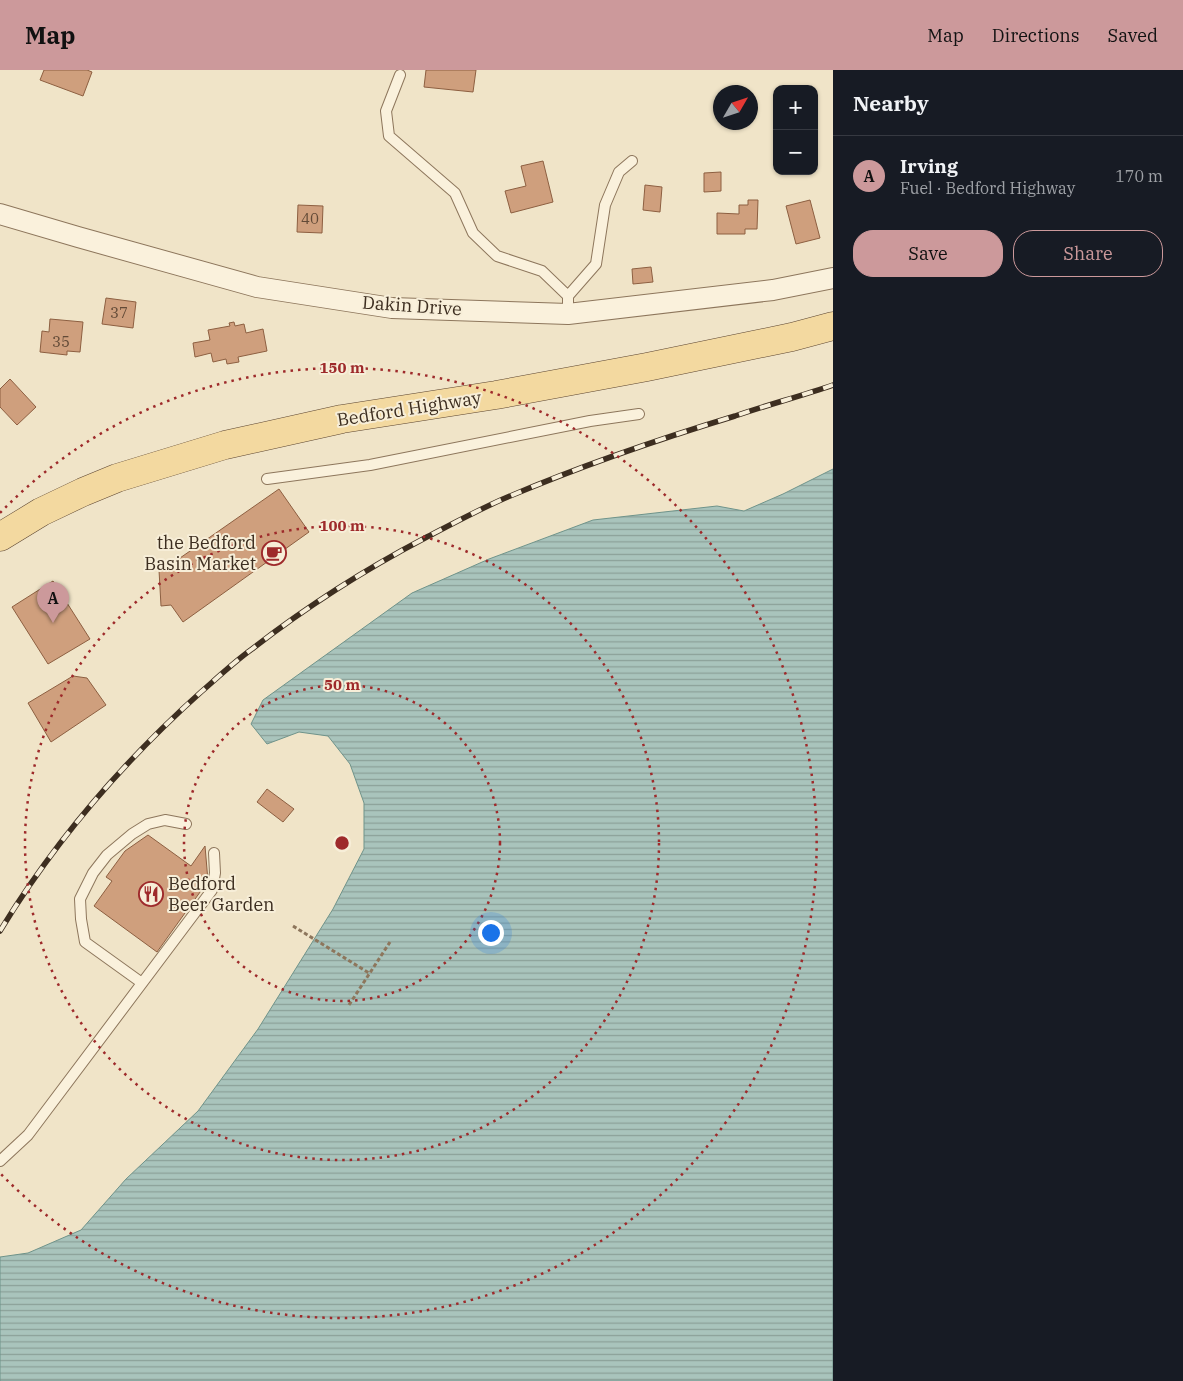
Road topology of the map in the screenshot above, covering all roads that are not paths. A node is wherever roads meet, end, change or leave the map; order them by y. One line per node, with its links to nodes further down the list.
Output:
1 (400, 75): 5 (lane)
2 (632, 161): 5 (lane)
3 (0, 214): 5 (street, Dakin Drive)
4 (833, 278): 5 (street, Dakin Drive)
5 (568, 305)
6 (833, 326): 9 (main road, Bedford Highway)
7 (638, 414): 8 (lane)
8 (267, 479)
9 (0, 537)
10 (186, 824): 12 (lane)
11 (214, 853): 12 (lane)
12 (142, 983): 13 (lane)
13 (0, 1162)

